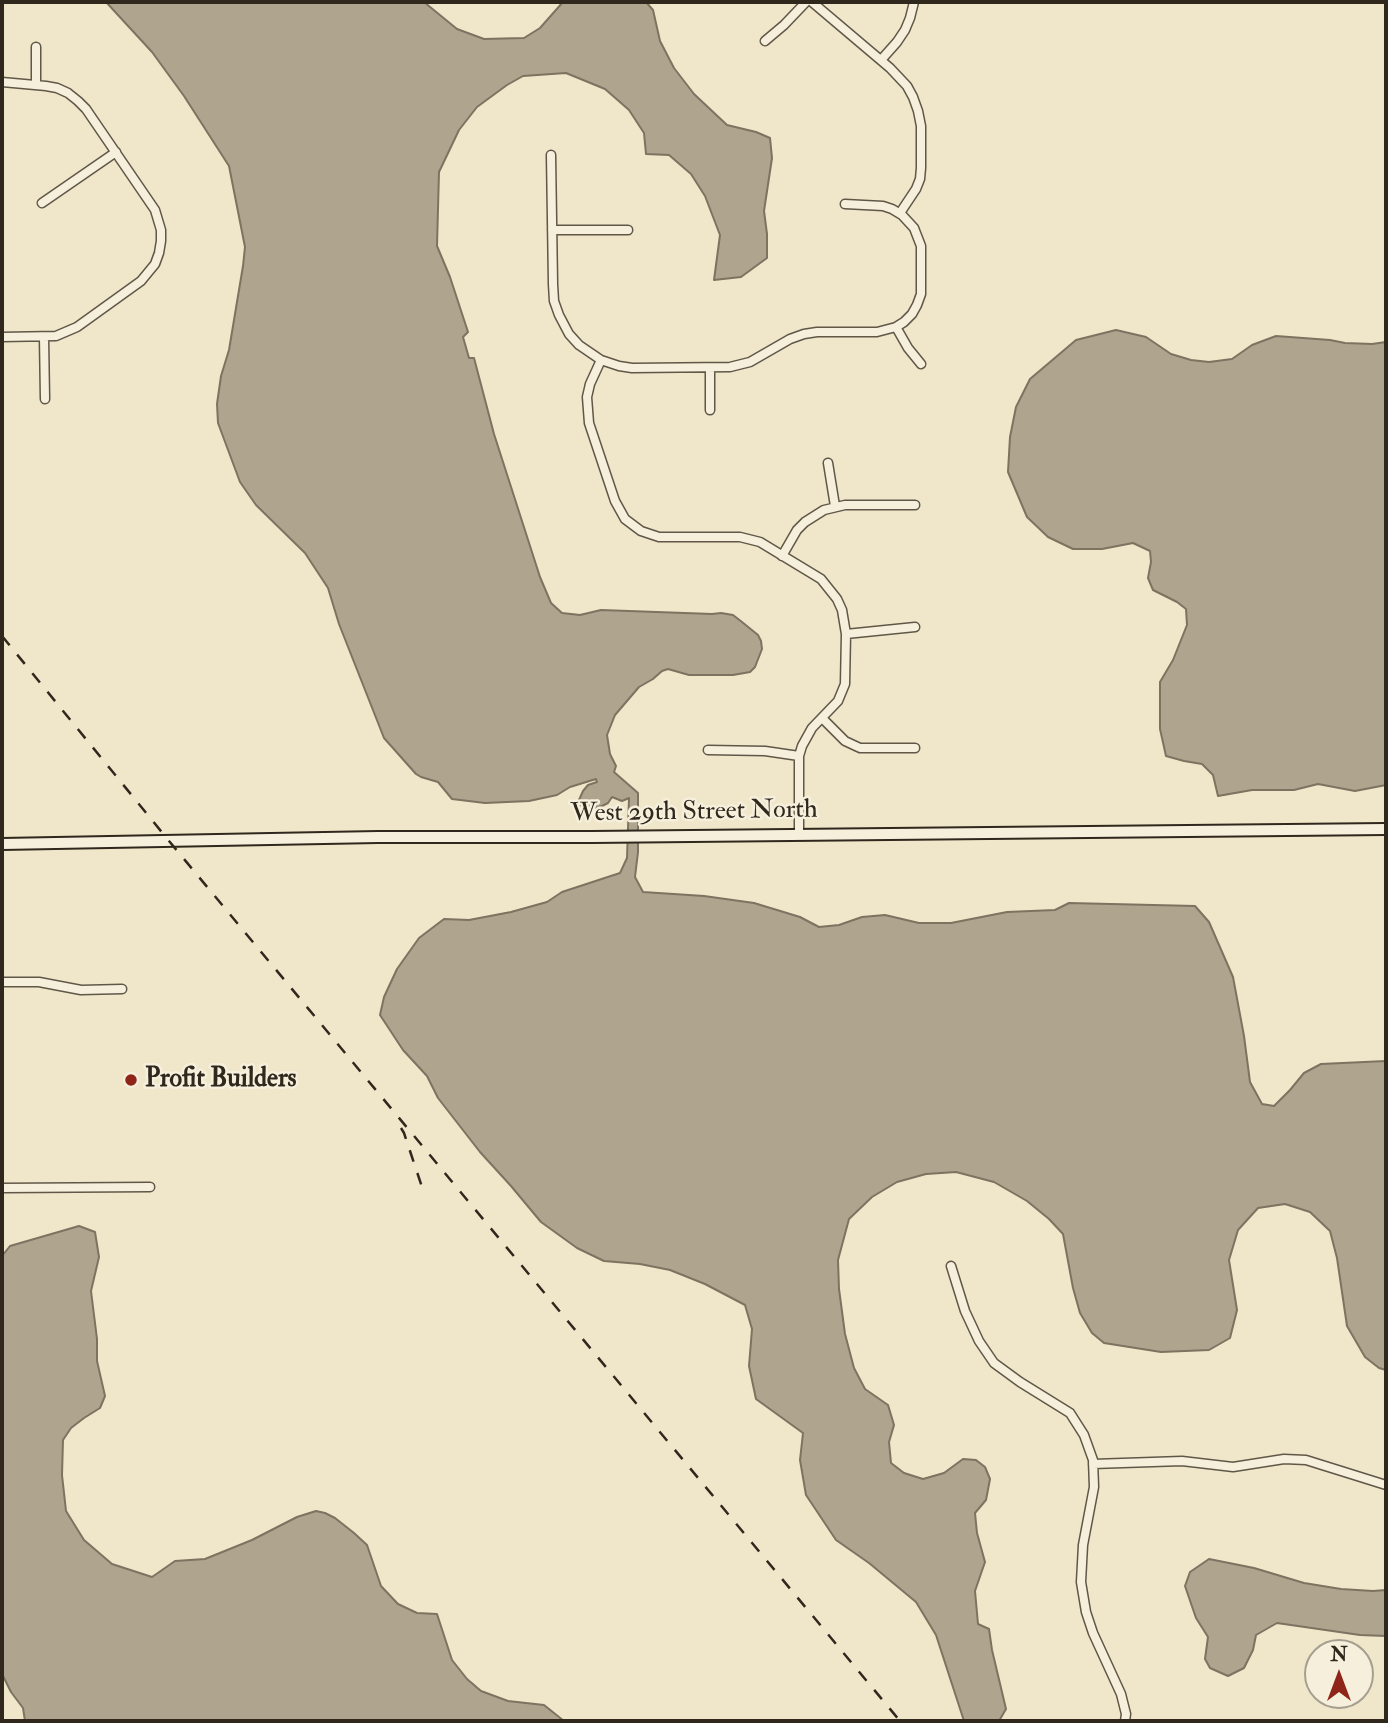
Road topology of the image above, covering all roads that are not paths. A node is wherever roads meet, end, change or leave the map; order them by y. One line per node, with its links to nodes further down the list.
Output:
1 (806, 2): 4 (street)
2 (812, 2): 6 (street)
3 (914, 2): 6 (street)
4 (765, 41)
5 (36, 47): 8 (street)
6 (881, 60): 13 (street)
7 (2, 82): 8 (street)
8 (36, 85): 9 (street)
9 (116, 152): 11 (street); 18 (street)
10 (551, 155): 14 (street)
11 (41, 203)
12 (845, 204): 13 (street)
13 (900, 214): 16 (street)
14 (552, 230): 15 (street); 19 (street)
15 (628, 230)
16 (896, 327): 20 (street); 21 (street)
17 (2, 337): 18 (street)
18 (44, 337): 22 (street)
19 (601, 360): 21 (street); 27 (street)
20 (921, 364)
21 (710, 368): 23 (street)
22 (45, 399)
23 (710, 410)
24 (828, 463): 26 (street)
25 (915, 505): 26 (street)
26 (835, 506): 27 (street)
27 (782, 556): 29 (street)
28 (915, 627): 29 (street)
29 (846, 634): 30 (street)
30 (822, 718): 31 (street); 33 (street)
31 (915, 748)
32 (708, 750): 33 (street)
33 (799, 755): 35 (street)
34 (1386, 829): 35 (main road, West 29th Street North)
35 (799, 835): 36 (main road, West 29th Street North)
36 (2, 844)
37 (2, 982): 38 (street)
38 (122, 989)
39 (150, 1187): 40 (street)
40 (2, 1188)
41 (951, 1266): 42 (street)
42 (1093, 1464): 43 (street); 44 (street)
43 (1386, 1485)
44 (1125, 1721)

